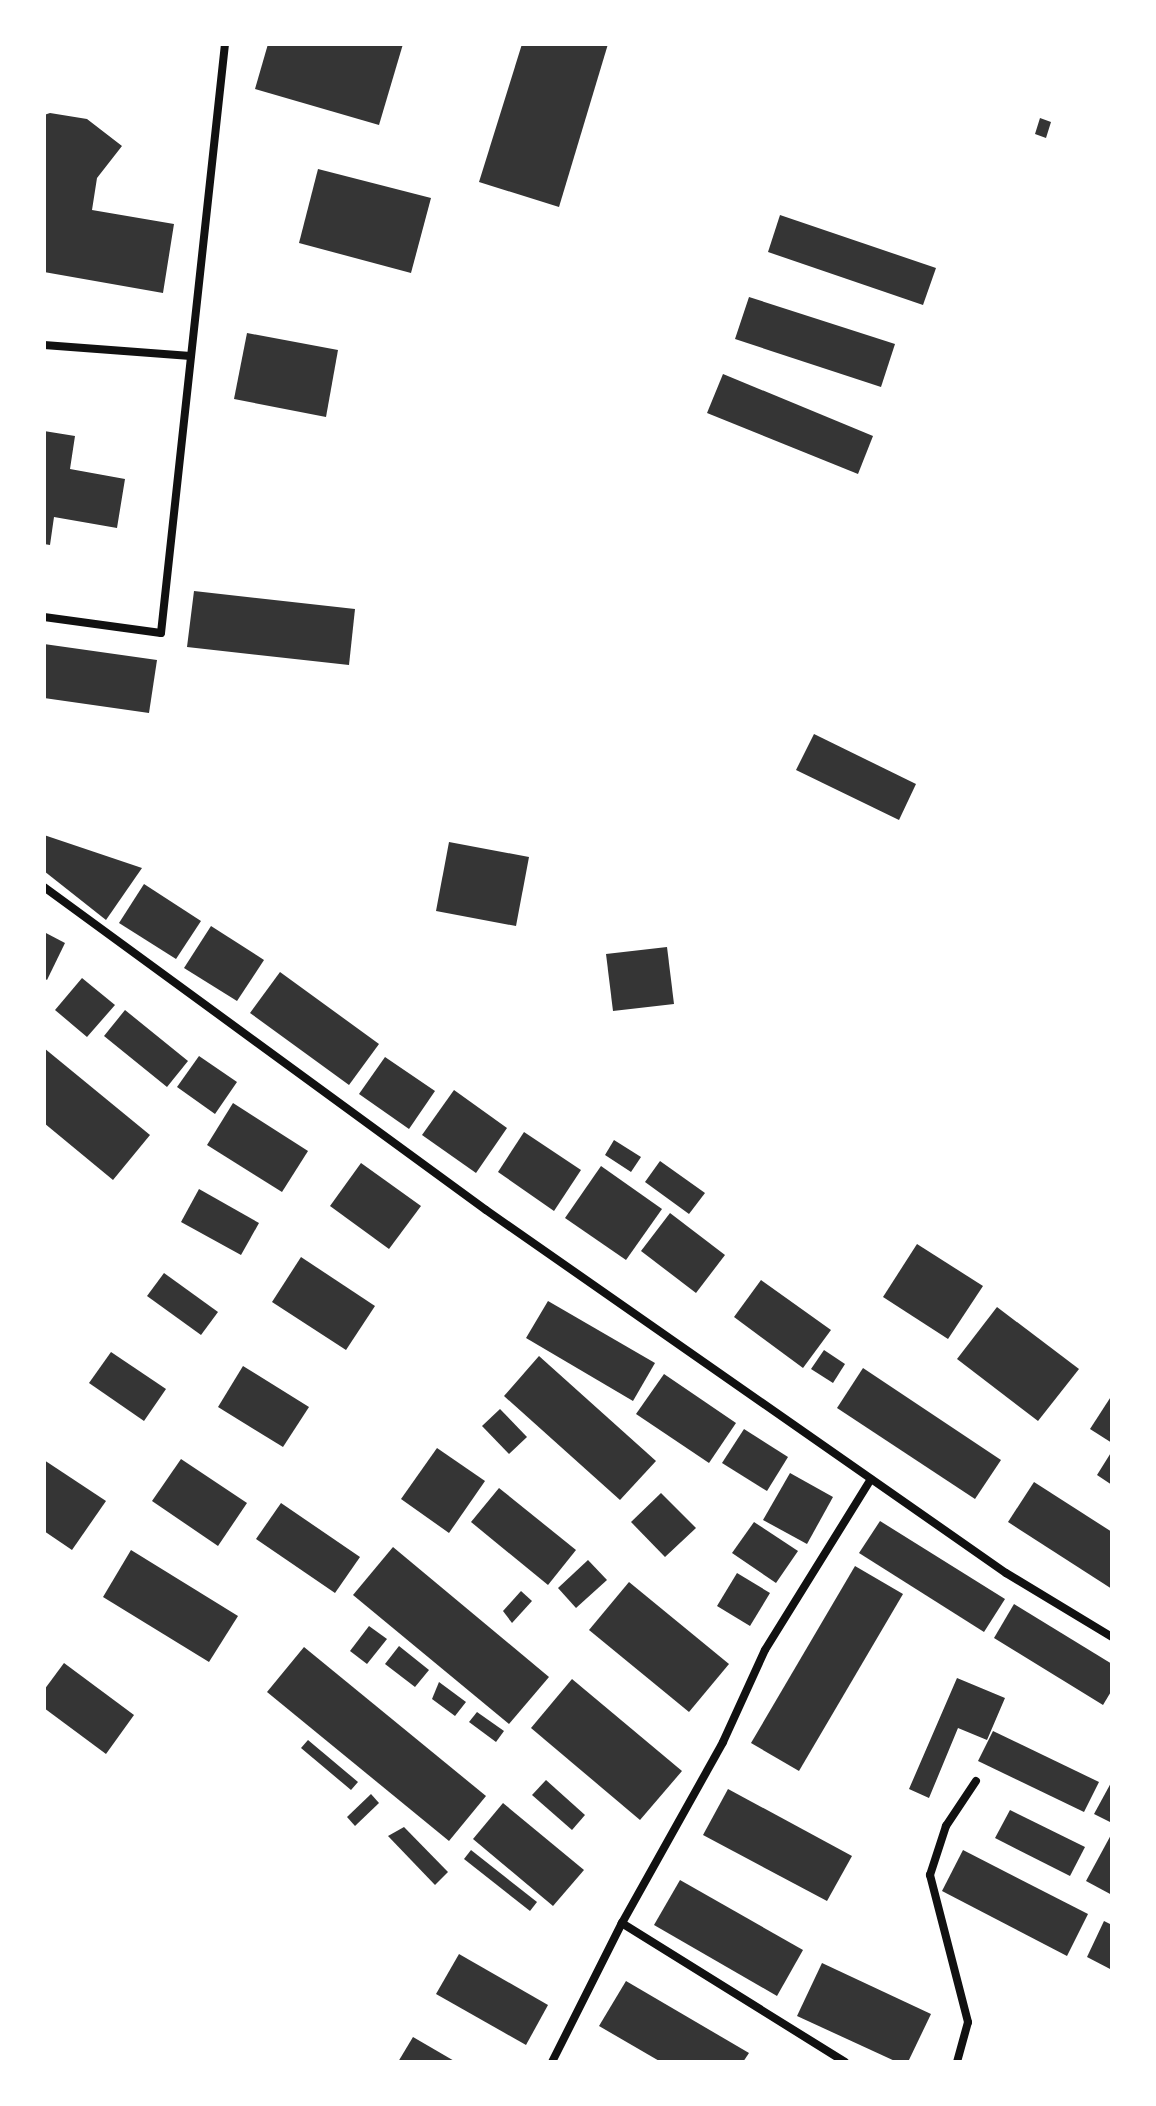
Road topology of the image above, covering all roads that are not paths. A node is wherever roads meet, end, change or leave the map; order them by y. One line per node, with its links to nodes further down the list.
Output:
1 (225, 44): 3 (street)
2 (44, 345): 3 (street)
3 (191, 356): 4 (street)
4 (44, 617)
5 (44, 887): 6 (street)
6 (871, 1479): 7 (street); 9 (street)
7 (1112, 1637)
8 (976, 1781): 12 (street)
9 (622, 1923): 10 (street); 11 (street)
10 (552, 2062)
11 (845, 2062)
12 (957, 2062)

